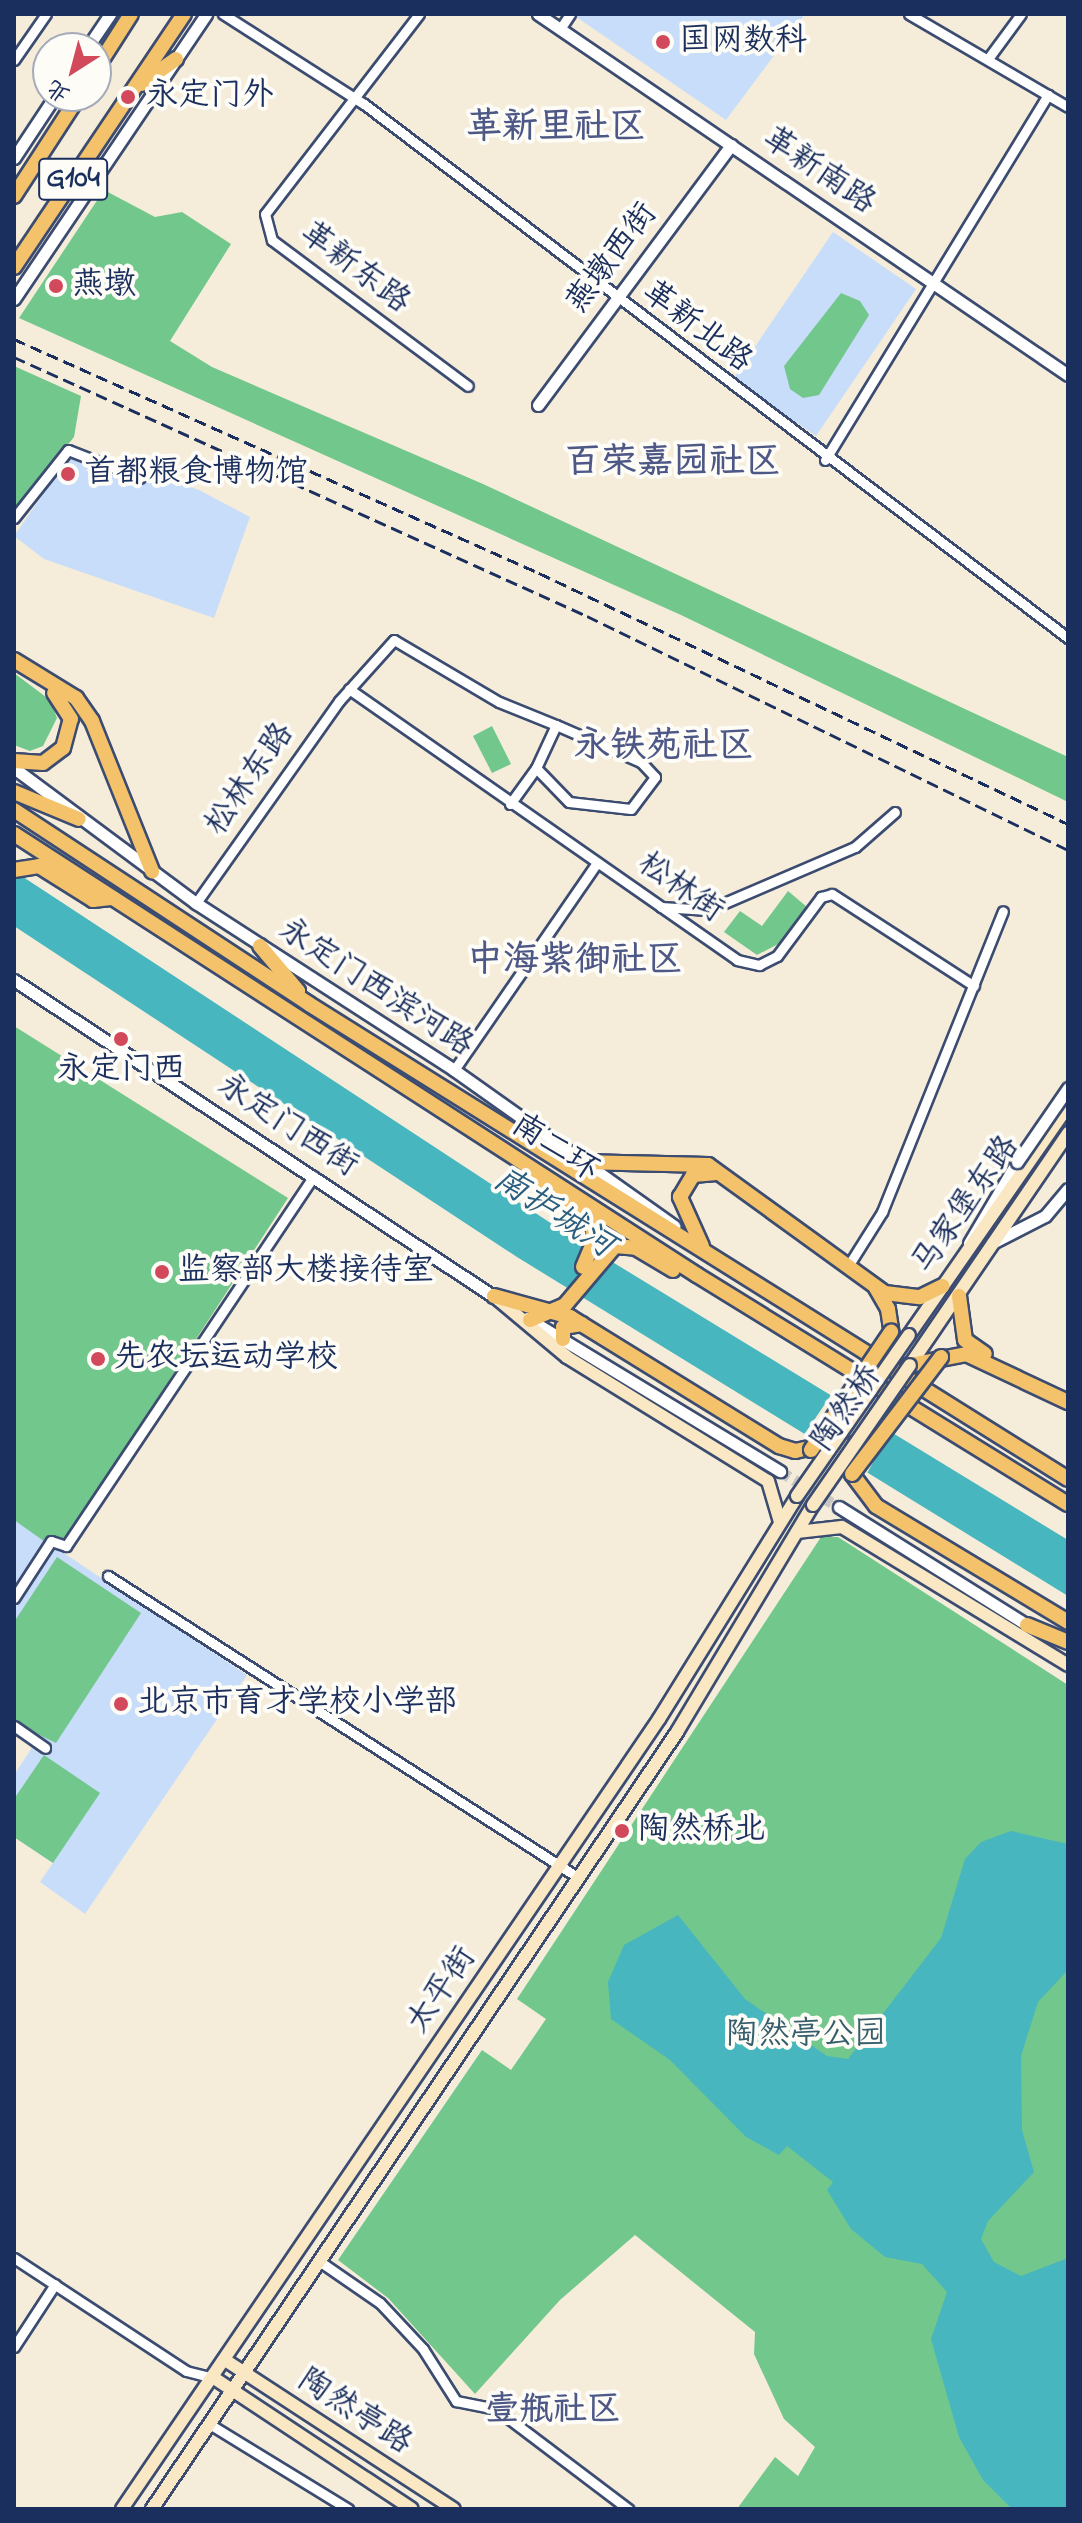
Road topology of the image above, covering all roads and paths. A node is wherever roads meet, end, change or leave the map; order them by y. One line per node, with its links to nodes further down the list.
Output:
1 (46, 14): 17 (street)
2 (110, 14): 13 (street)
3 (131, 14): 14 (highway)
4 (184, 14): 18 (highway, G104)
5 (206, 14): 16 (street)
6 (223, 14): 20 (street, 革新北路)
7 (419, 14): 20 (street, 革新东路)
8 (538, 14): 12 (street, 革新南路)
9 (570, 14): 12 (street)
10 (909, 14): 15 (street)
11 (1021, 14): 15 (street)
12 (560, 29): 24 (street, 革新南路)
13 (98, 32)
14 (112, 44)
15 (990, 56): 19 (street)
16 (176, 59): 18 (highway); 29 (street)
17 (14, 60)
18 (131, 91): 27 (highway, G104)
19 (1048, 95): 21 (street); 28 (street)
20 (355, 99): 30 (street, 革新北路); 32 (street, 革新东路)
21 (1068, 107)
22 (44, 112): 25 (street)
23 (69, 112): 26 (highway, G104)
24 (731, 145): 28 (street, 革新南路); 30 (street, 燕墩西街)
25 (14, 158)
26 (14, 196)
27 (14, 267)
28 (932, 283): 31 (street, 革新南路); 34 (street)
29 (14, 299)
30 (615, 299): 33 (street, 燕墩西街); 34 (street, 革新北路)
31 (1068, 375)
32 (468, 386)
33 (538, 405)
34 (825, 460): 37 (street, 革新北路)
35 (140, 478): 36 (street)
36 (14, 518)
37 (1068, 638)
38 (14, 662): 41 (highway); 52 (highway)
39 (349, 689): 40 (street, 松林东路); 45 (street, 松林街); 54 (street, 松林东路)
40 (556, 725): 43 (street); 43 (street)
41 (14, 761)
42 (14, 768): 48 (street, 永定门西滨河路)
43 (536, 768): 45 (street)
44 (14, 792): 48 (highway)
45 (510, 804): 50 (street, 松林街)
46 (14, 810): 60 (highway, 南二环)
47 (895, 812): 55 (street)
48 (79, 819): 52 (street, 永定门西滨河路)
49 (14, 834): 53 (highway, 南二环)
50 (597, 863): 55 (street, 松林街); 61 (street)
51 (15, 868): 53 (highway)
52 (152, 871): 54 (street, 永定门西滨河路)
53 (113, 898): 66 (highway, 南二环)
54 (196, 903): 57 (street, 永定门西滨河路)
55 (661, 907): 59 (street, 松林街)
56 (1003, 911): 59 (street)
57 (260, 946): 60 (highway); 61 (street, 永定门西滨河路)
58 (14, 980): 68 (street, 永定门西街)
59 (974, 986): 74 (street)
60 (309, 1004): 72 (highway, 南二环)
61 (454, 1070): 65 (street, 永定门西滨河路)
62 (1068, 1088): 73 (street, bridge)
63 (1068, 1106): 73 (main road, 马家堡东路)
64 (1068, 1133): 70 (main road, 马家堡东路)
65 (580, 1162): 67 (highway); 72 (street, 永定门西滨河路)
66 (524, 1163): 71 (highway); 75 (highway, 南二环)
67 (726, 1175): 72 (highway); 74 (highway)
68 (314, 1176): 78 (street, 永定门西街); 106 (street)
69 (1068, 1189): 70 (street)
70 (992, 1243): 79 (main road, 马家堡东路)
71 (601, 1245): 75 (highway); 80 (highway)
72 (708, 1254): 98 (highway, 南二环)
73 (963, 1259): 76 (main road, 马家堡东路)
74 (848, 1266): 77 (highway)
75 (697, 1275): 100 (highway, 南二环)
76 (943, 1286): 77 (highway); 85 (main road, 马家堡东路)
77 (876, 1288): 84 (highway)
78 (494, 1296): 81 (highway); 103 (main road)
79 (959, 1296): 87 (main road, 马家堡东路); 91 (highway)
80 (568, 1299): 81 (highway); 82 (highway); 83 (highway)
81 (532, 1314): 82 (highway); 86 (street)
82 (553, 1314): 83 (highway)
83 (582, 1324): 86 (highway); 95 (highway)
84 (891, 1332): 88 (highway, bridge); 95 (highway, bridge)
85 (909, 1335): 88 (main road, 陶然桥, bridge)
86 (563, 1339): 96 (street)
87 (925, 1343): 90 (main road, 陶然桥)
88 (895, 1355): 93 (main road, 陶然桥, bridge)
89 (941, 1357): 90 (highway); 92 (highway); 97 (highway, bridge)
90 (910, 1365): 94 (main road, 陶然桥, bridge)
91 (1068, 1394)
92 (1068, 1402)
93 (832, 1443): 95 (highway, bridge); 99 (main road, 陶然桥, bridge)
94 (856, 1443): 97 (highway, bridge); 101 (main road, 陶然桥, bridge)
95 (811, 1450)
96 (780, 1471)
97 (852, 1474): 107 (highway)
98 (1068, 1479)
99 (797, 1496): 103 (main road, 太平街)
100 (1068, 1504)
101 (813, 1505): 104 (main road, 太平街)
102 (839, 1507): 108 (street)
103 (780, 1522): 114 (main road, 太平街)
104 (797, 1532): 111 (main road); 115 (main road, 太平街)
105 (108, 1576): 114 (street)
106 (14, 1598)
107 (1068, 1622)
108 (1027, 1625): 109 (highway); 110 (street)
109 (1068, 1642)
110 (1068, 1650)
111 (1068, 1665)
112 (14, 1726): 113 (street)
113 (45, 1748)
114 (561, 1866): 115 (street); 120 (main road, 太平街)
115 (579, 1878): 117 (main road, 太平街)
116 (14, 2258): 118 (street)
117 (322, 2263): 121 (main road, 太平街); 130 (street)
118 (55, 2284): 119 (street); 122 (street)
119 (14, 2347)
120 (225, 2360): 121 (main road, 陶然亭路); 122 (main road, 太平街)
121 (246, 2374): 123 (main road, 太平街); 129 (main road, 陶然亭路)
122 (214, 2378): 123 (main road, 陶然亭路); 126 (main road, 太平街)
123 (235, 2391): 124 (main road, 太平街); 125 (main road, 陶然亭路)
124 (211, 2425): 127 (main road, 太平街); 128 (street)
125 (408, 2508)
126 (122, 2509)
127 (152, 2509)
128 (348, 2509)
129 (454, 2509)
130 (628, 2509)

